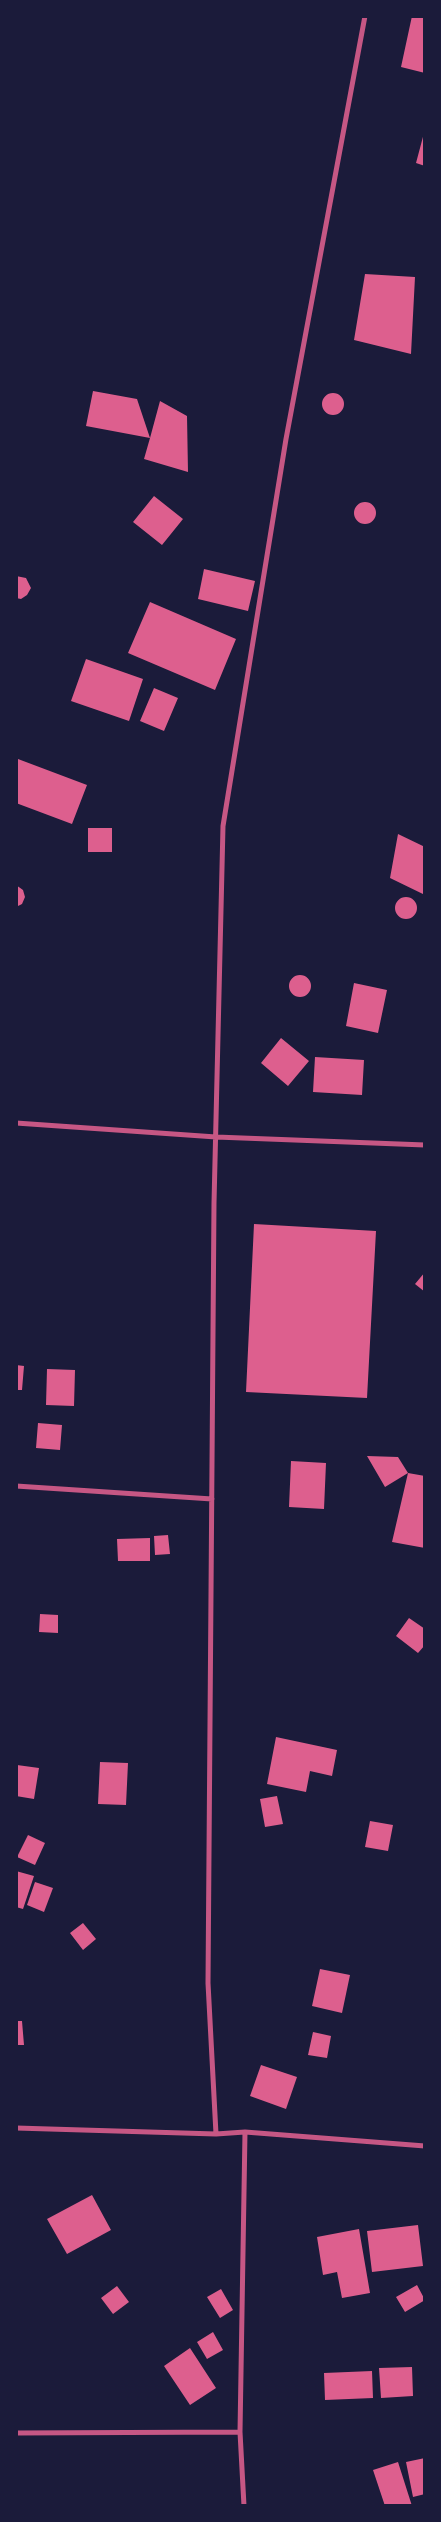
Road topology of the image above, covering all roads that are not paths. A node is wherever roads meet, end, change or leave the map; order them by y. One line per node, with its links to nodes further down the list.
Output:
1 (365, 16): 3 (street)
2 (16, 1123): 3 (street)
3 (216, 1136): 4 (street); 6 (street)
4 (425, 1145)
5 (16, 1486): 6 (street)
6 (212, 1499): 9 (street)
7 (16, 2128): 9 (street)
8 (245, 2132): 9 (street); 10 (street); 11 (street)
9 (216, 2134)
10 (425, 2146)
11 (240, 2432): 12 (street); 13 (street)
12 (16, 2433)
13 (244, 2506)

